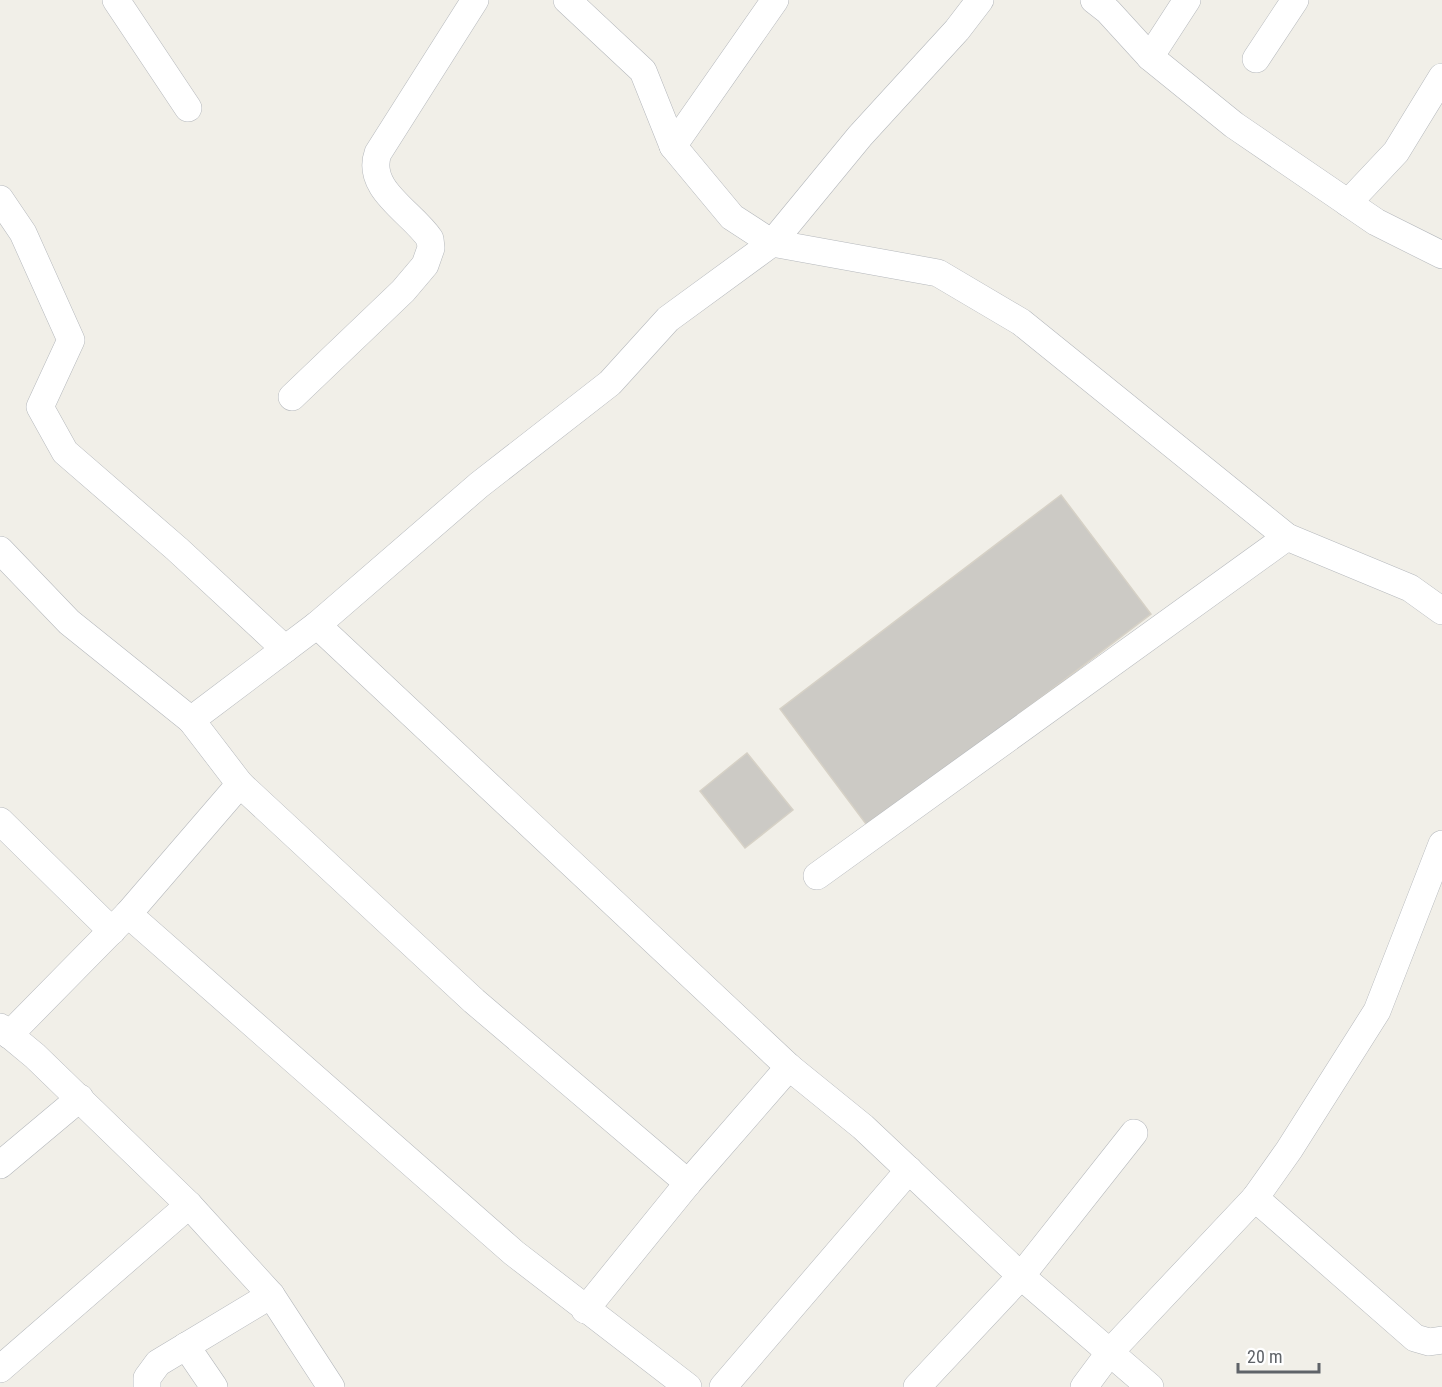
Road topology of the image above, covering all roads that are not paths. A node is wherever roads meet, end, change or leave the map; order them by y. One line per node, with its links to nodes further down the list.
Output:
1 (116, 0): 12 (street)
2 (474, 0): 18 (street)
3 (567, 0): 13 (street)
4 (775, 0): 13 (street)
5 (980, 0): 16 (street)
6 (1094, 0): 9 (street)
7 (1187, 0): 9 (street)
8 (1295, 0): 10 (street)
9 (1150, 57): 14 (street)
10 (1257, 60)
11 (1442, 77): 14 (street)
12 (188, 108)
13 (673, 147): 16 (street)
14 (1348, 203): 17 (street)
15 (4, 214): 23 (street)
16 (772, 243): 19 (street); 22 (street)
17 (1442, 255)
18 (292, 397)
19 (1287, 537): 21 (street); 28 (street)
20 (0, 550): 24 (street)
21 (1442, 611)
22 (317, 625): 23 (street); 31 (street)
23 (285, 649): 24 (street)
24 (191, 720): 25 (street)
25 (240, 784): 29 (street); 36 (street)
26 (0, 821): 29 (street)
27 (1442, 844): 37 (street)
28 (817, 876)
29 (120, 922): 30 (street); 41 (street)
30 (5, 1031): 32 (street)
31 (789, 1067): 35 (street); 36 (street)
32 (80, 1098): 34 (street); 38 (street)
33 (1134, 1133): 39 (street)
34 (0, 1165)
35 (909, 1170): 39 (street); 50 (street)
36 (688, 1183): 41 (street)
37 (1255, 1198): 42 (street); 44 (street)
38 (189, 1205): 40 (street); 45 (street)
39 (1021, 1276): 44 (street); 51 (street)
40 (271, 1295): 43 (street); 48 (street)
41 (585, 1310): 49 (street)
42 (1442, 1340)
43 (186, 1346): 46 (street); 47 (street)
44 (1110, 1352): 52 (street); 53 (street)
45 (0, 1369)
46 (147, 1387)
47 (214, 1387)
48 (331, 1387)
49 (688, 1387)
50 (723, 1387)
51 (917, 1387)
52 (1084, 1387)
53 (1150, 1387)

